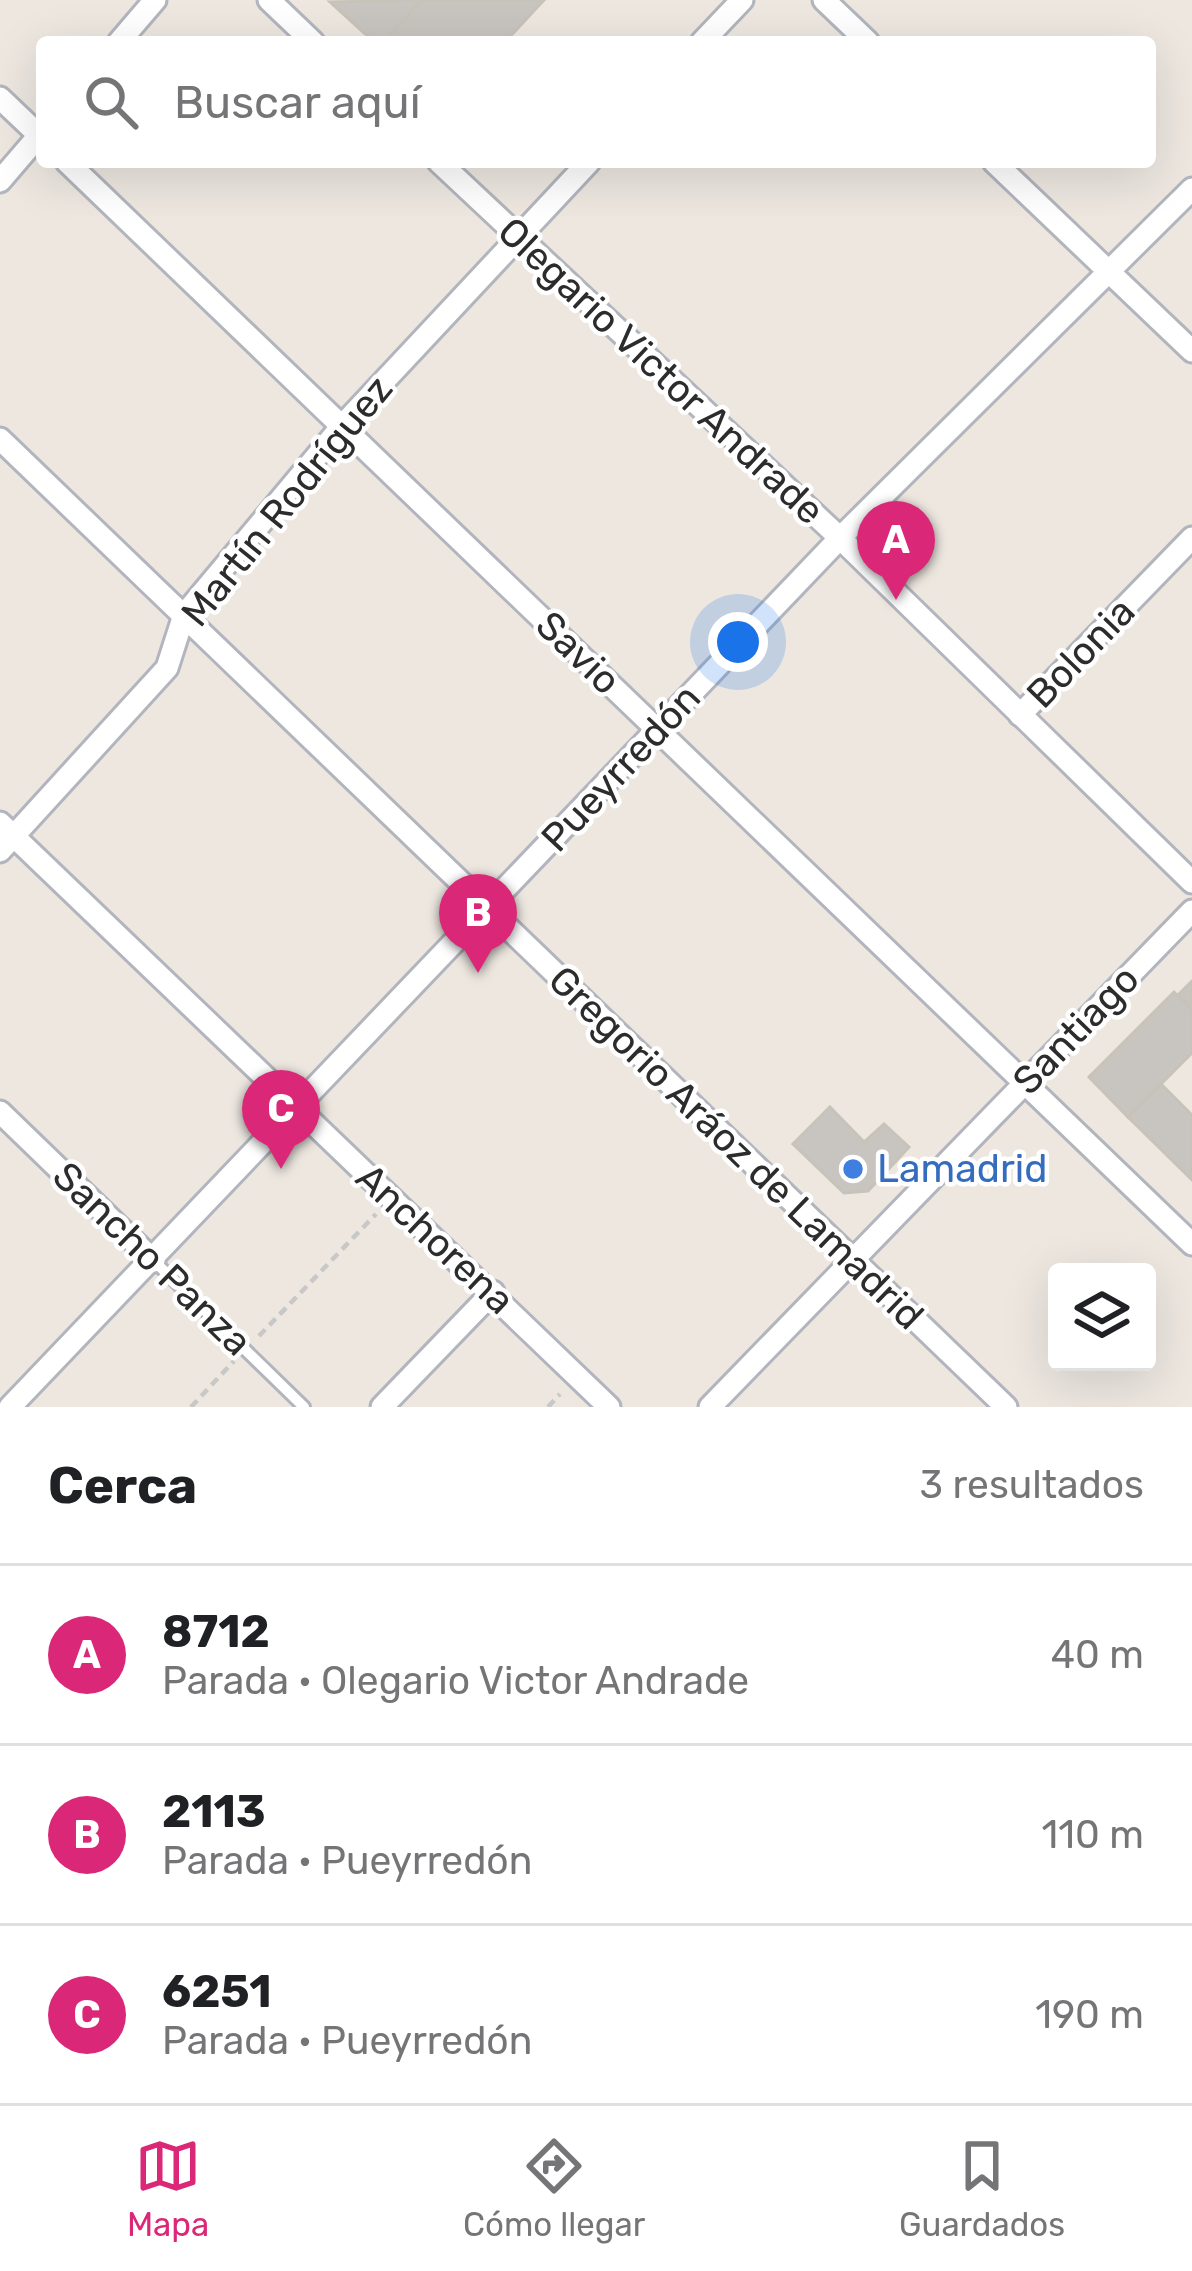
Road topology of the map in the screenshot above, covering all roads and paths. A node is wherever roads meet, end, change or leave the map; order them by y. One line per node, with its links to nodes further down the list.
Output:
1 (155, 0): 5 (street)
2 (269, 0): 6 (street)
3 (742, 0): 7 (street)
4 (824, 0): 8 (street)
5 (124, 36)
6 (307, 36)
7 (708, 36)
8 (862, 36)
9 (0, 98): 10 (street)
10 (36, 131)
11 (36, 141): 16 (street)
12 (73, 168): 21 (street, Savio)
13 (445, 168): 18 (street, Olegario Victor Andrade)
14 (584, 168): 18 (street, Martín Rodríguez)
15 (1000, 168): 19 (street)
16 (0, 181)
17 (1192, 189): 19 (street, Pueyrredón)
18 (518, 237): 21 (street, Martín Rodríguez); 23 (street, Olegario Victor Andrade)
19 (1111, 273): 20 (street); 23 (street, Pueyrredón)
20 (1192, 351)
21 (342, 426): 25 (street, Martín Rodríguez); 27 (street, Savio)
22 (0, 439): 25 (street, Gregorio Aráoz de Lamadrid)
23 (840, 538): 26 (street, Olegario Victor Andrade); 27 (street, Pueyrredón)
24 (1192, 538): 26 (street, Bolonia)
25 (184, 615): 28 (street, Martín Rodríguez); 30 (street, Gregorio Aráoz de Lamadrid)
26 (1020, 715): 29 (street, Olegario Victor Andrade)
27 (657, 729): 30 (street, Pueyrredón); 32 (street, Savio)
28 (5, 837): 33 (street, Anchorena)
29 (1192, 882)
30 (488, 911): 33 (street, Pueyrredón); 38 (street, Gregorio Aráoz de Lamadrid)
31 (1192, 911): 32 (street, Santiago)
32 (1025, 1083): 36 (street, Savio); 38 (street, Santiago)
33 (294, 1108): 35 (street, Anchorena); 37 (street, Pueyrredón)
34 (0, 1112): 37 (street, Sancho Panza)
35 (392, 1197): 39 (street, Anchorena); 40 (path)
36 (1192, 1244)
37 (154, 1261): 40 (lane, Sancho Panza); 41 (street, Pueyrredón)
38 (855, 1262): 46 (street, Santiago); 47 (street, Gregorio Aráoz de Lamadrid)
39 (493, 1292): 44 (street); 45 (street, Anchorena)
40 (245, 1350): 42 (path); 43 (lane, Sancho Panza)
41 (10, 1407)
42 (191, 1407)
43 (304, 1407)
44 (382, 1407)
45 (609, 1407)
46 (710, 1407)
47 (1006, 1407)

